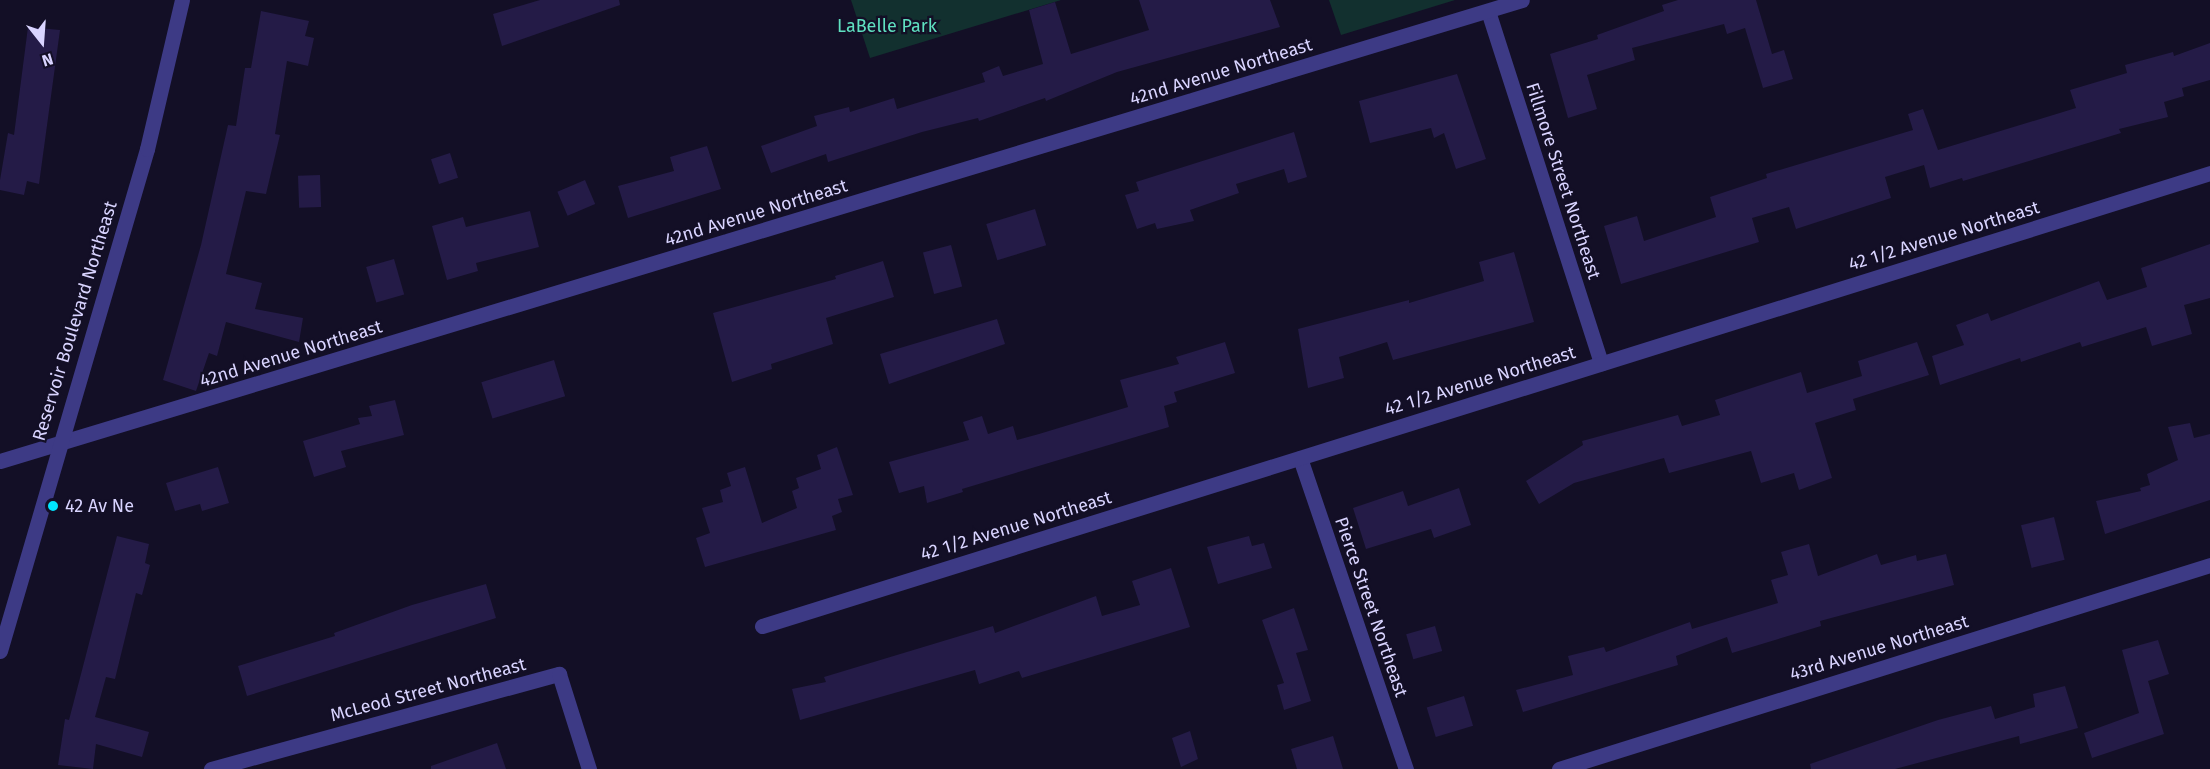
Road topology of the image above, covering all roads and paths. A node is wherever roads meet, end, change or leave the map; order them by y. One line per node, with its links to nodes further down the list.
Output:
1 (183, 0): 6 (street, Reservoir Boulevard Northeast)
2 (1522, 0): 3 (street, 42nd Avenue Northeast)
3 (1488, 11): 5 (street, Fillmore Street Northeast); 6 (street, 42nd Avenue Northeast)
4 (2210, 173): 5 (street, 42 1/2 Avenue Northeast)
5 (1601, 363): 7 (street, 42 1/2 Avenue Northeast)
6 (59, 443): 8 (street, 42nd Avenue Northeast); 11 (street, Reservoir Boulevard Northeast)
7 (1300, 458): 10 (street, 42 1/2 Avenue Northeast); 14 (street, Pierce Street Northeast)
8 (0, 461)
9 (2210, 565): 15 (street, 43rd Avenue Northeast)
10 (762, 626)
11 (0, 651)
12 (211, 769): 13 (street, McLeod Street Northeast)
13 (589, 769)
14 (1406, 769)
15 (1559, 769)

